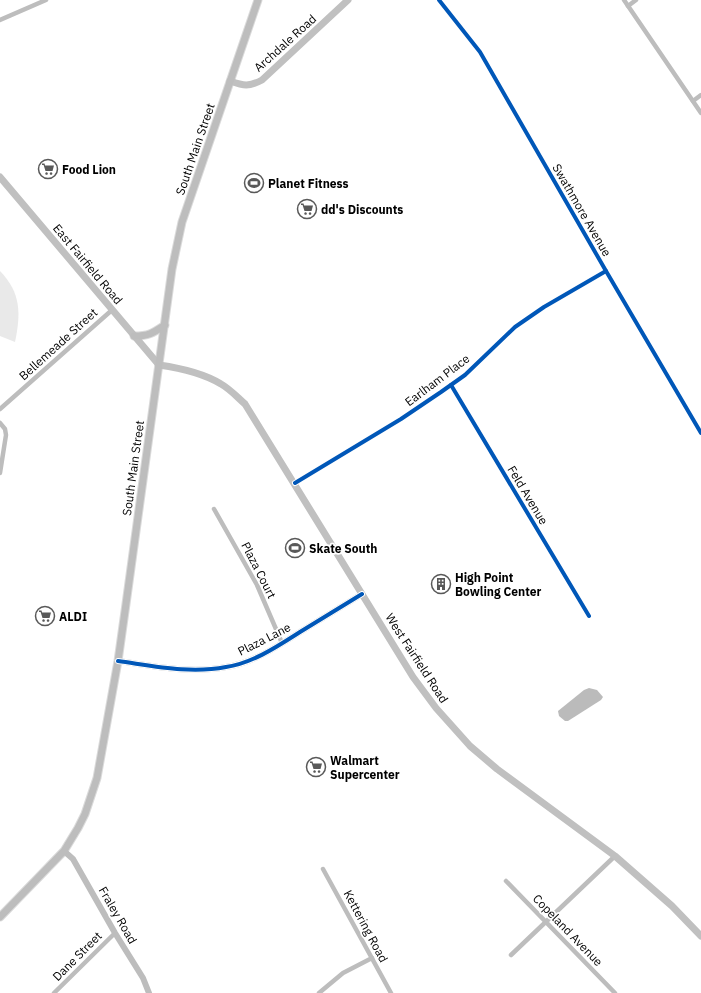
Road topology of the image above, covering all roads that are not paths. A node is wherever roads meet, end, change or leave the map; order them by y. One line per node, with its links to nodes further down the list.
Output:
1 (46, 0): 8 (street)
2 (258, 0): 9 (main road, South Main Street)
3 (348, 0): 9 (main road, Archdale Road)
4 (439, 0): 14 (street, Swathmore Avenue)
5 (624, 0): 7 (street)
6 (636, 0): 7 (street)
7 (628, 6): 11 (street)
8 (0, 20)
9 (230, 81): 16 (main road, South Main Street)
10 (701, 95): 11 (street)
11 (693, 101): 12 (street)
12 (701, 113)
13 (0, 177): 15 (main road, East Fairfield Road)
14 (606, 272): 19 (street, Earlham Place); 22 (street, Swathmore Avenue)
15 (112, 310): 17 (main road, East Fairfield Road); 20 (street, Bellemeade Street)
16 (165, 325): 17 (main road); 18 (main road, South Main Street)
17 (134, 336): 18 (main road, East Fairfield Road)
18 (159, 365): 24 (main road, West Fairfield Road); 29 (main road, South Main Street)
19 (451, 385): 24 (street, Earlham Place); 27 (street, Feld Avenue)
20 (0, 409)
21 (0, 422): 23 (street)
22 (701, 433)
23 (0, 473)
24 (295, 483): 26 (main road, West Fairfield Road)
25 (214, 508): 28 (street, Plaza Court)
26 (362, 594): 28 (street, Plaza Lane); 31 (main road, West Fairfield Road)
27 (589, 616)
28 (282, 643): 29 (street, Plaza Lane)
29 (118, 661): 30 (main road, South Main Street)
30 (64, 851): 34 (main road, South Main Street); 36 (street, Fraley Road)
31 (615, 856): 35 (street); 37 (main road, West Fairfield Road)
32 (323, 869): 39 (street, Kettering Road)
33 (506, 881): 35 (street, Copeland Avenue)
34 (0, 917)
35 (546, 922): 38 (street); 44 (street, Copeland Avenue)
36 (115, 933): 40 (street, Dane Street); 41 (street, Fraley Road)
37 (701, 936)
38 (511, 955)
39 (372, 958): 42 (street); 43 (street, Kettering Road)
40 (54, 993)
41 (148, 993)
42 (319, 993)
43 (391, 993)
44 (615, 993)

